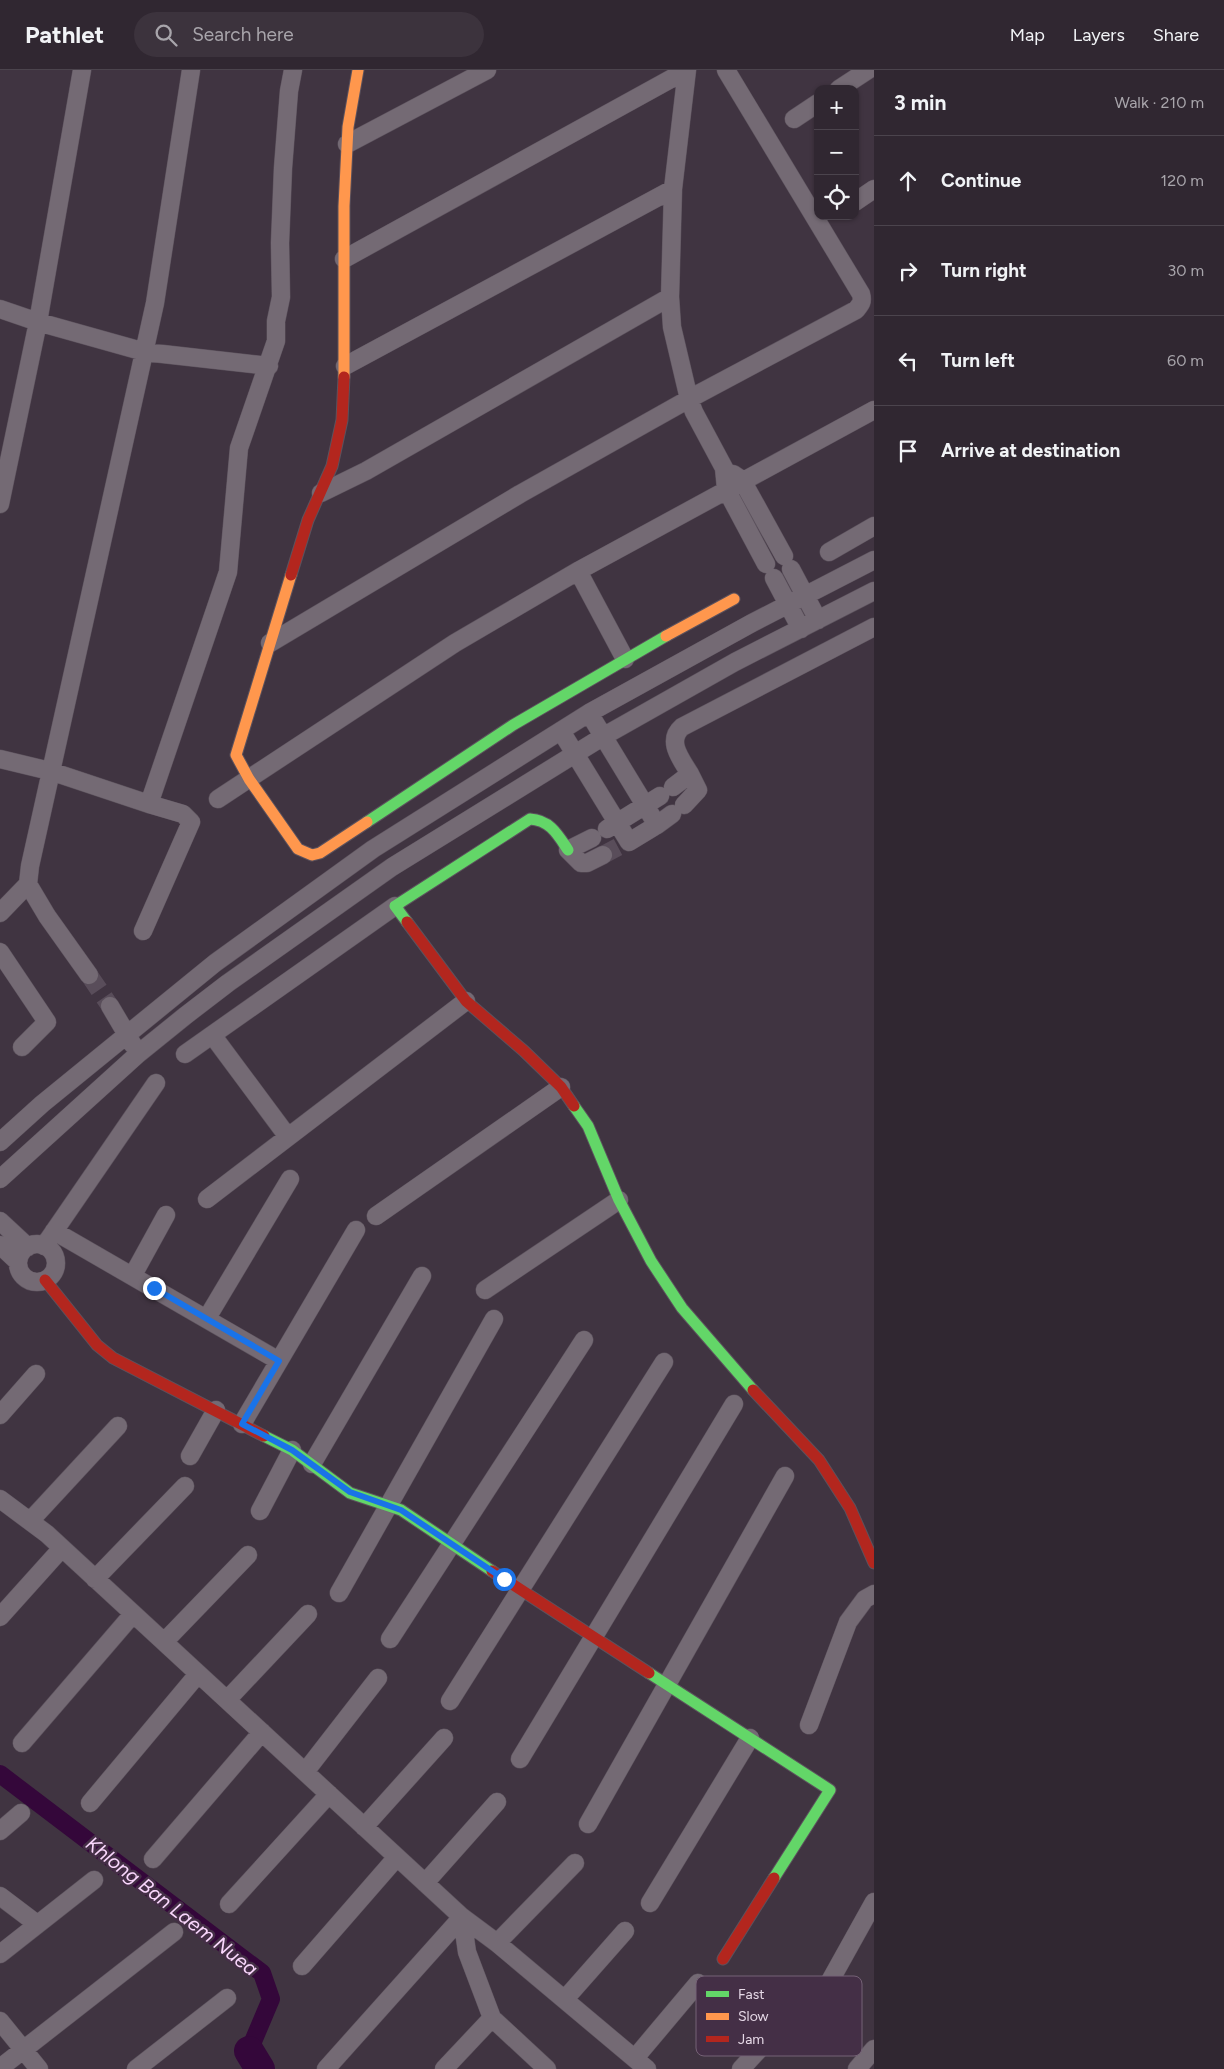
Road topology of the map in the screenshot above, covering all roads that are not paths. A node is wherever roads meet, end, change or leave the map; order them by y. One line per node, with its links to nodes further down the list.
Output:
1 (82, 70): 19 (street)
2 (191, 70): 20 (street)
3 (293, 70): 21 (street)
4 (358, 70): 12 (street)
5 (487, 70): 12 (street)
6 (687, 70): 13 (street); 16 (street)
7 (726, 70): 23 (street)
8 (868, 70): 9 (street)
9 (845, 85)
10 (814, 106): 11 (street)
11 (794, 118)
12 (346, 144): 16 (street)
13 (673, 189): 17 (street); 22 (street)
14 (874, 189): 15 (street)
15 (859, 199)
16 (344, 259): 22 (street)
17 (670, 297): 23 (street); 28 (street)
18 (0, 309): 19 (street)
19 (38, 322): 20 (street); 29 (street)
20 (145, 352): 21 (street); 50 (street)
21 (269, 366): 55 (street)
22 (345, 366): 28 (street)
23 (689, 399): 25 (street); 43 (street)
24 (874, 410): 26 (street)
25 (724, 468): 26 (street); 27 (street)
26 (742, 480): 27 (street); 32 (street)
27 (726, 489): 34 (street); 35 (street)
28 (321, 492): 43 (street)
29 (0, 504)
30 (874, 526): 31 (street)
31 (829, 552)
32 (784, 556): 34 (street); 37 (street)
33 (874, 560): 37 (street)
34 (767, 566): 39 (street)
35 (578, 571): 44 (street); 52 (street)
36 (874, 591): 40 (street)
37 (806, 595): 39 (street); 40 (street)
38 (734, 599): 44 (street)
39 (788, 604): 42 (street); 45 (street)
40 (818, 620): 42 (street)
41 (874, 627): 51 (street)
42 (801, 629): 47 (street)
43 (270, 642): 52 (street)
44 (625, 659): 52 (street)
45 (589, 713): 46 (street); 47 (street)
46 (560, 731): 48 (street); 68 (street)
47 (604, 736): 48 (street); 53 (street)
48 (574, 755): 57 (street); 71 (street)
49 (0, 759): 50 (street)
50 (50, 771): 55 (street); 60 (street)
51 (690, 774): 53 (street); 56 (street)
52 (248, 779): 54 (street)
53 (659, 796): 56 (street); 57 (street)
54 (218, 800)
55 (149, 804): 63 (street)
56 (656, 825): 58 (street)
57 (605, 830): 58 (street); 59 (street)
58 (616, 848): 59 (street)
59 (568, 850): 61 (street)
60 (28, 884): 62 (street); 65 (street)
61 (395, 906): 66 (street); 69 (street)
62 (0, 913)
63 (143, 931)
64 (0, 952): 70 (street)
65 (89, 975)
66 (466, 1001): 74 (street); 75 (street)
67 (110, 1006): 68 (street)
68 (128, 1035): 71 (street); 76 (street)
69 (213, 1036): 72 (street); 75 (street)
70 (22, 1047)
71 (138, 1054): 77 (street)
72 (185, 1054)
73 (156, 1084): 85 (street)
74 (561, 1087): 80 (street); 82 (street)
75 (288, 1136): 79 (street)
76 (0, 1142)
77 (0, 1178)
78 (290, 1179): 93 (street)
79 (207, 1199)
80 (618, 1200): 92 (street); 116 (street)
81 (166, 1215): 89 (street)
82 (376, 1216)
83 (0, 1222): 87 (street)
84 (356, 1230): 96 (street)
85 (54, 1231): 87 (street); 89 (street)
86 (0, 1245): 88 (street)
87 (36, 1246): 88 (street); 91 (street)
88 (18, 1262): 91 (street)
89 (133, 1275): 93 (street)
90 (422, 1276): 106 (street)
91 (44, 1280): 100 (street)
92 (485, 1290)
93 (207, 1318): 96 (street)
94 (494, 1319): 110 (street)
95 (584, 1340): 113 (street)
96 (279, 1361): 102 (street)
97 (664, 1362): 118 (street)
98 (36, 1374): 101 (street)
99 (734, 1404): 124 (street)
100 (216, 1410): 102 (street); 105 (street)
101 (0, 1415)
102 (242, 1424): 104 (street)
103 (118, 1426): 112 (street)
104 (292, 1450): 106 (street); 111 (street)
105 (190, 1456)
106 (312, 1464): 110 (street)
107 (785, 1476): 129 (street)
108 (185, 1486): 117 (street)
109 (0, 1500): 112 (street)
110 (388, 1506): 113 (street); 119 (street)
111 (260, 1511)
112 (30, 1522): 114 (street)
113 (452, 1545): 118 (street); 125 (street)
114 (62, 1548): 117 (street); 123 (street)
115 (248, 1555): 126 (street)
116 (874, 1563)
117 (95, 1578): 121 (street)
118 (520, 1590): 124 (street); 131 (street)
119 (339, 1593)
120 (874, 1594): 132 (street)
121 (133, 1614): 126 (street); 136 (street)
122 (308, 1614): 130 (street)
123 (0, 1617)
124 (594, 1637): 129 (street); 137 (street)
125 (390, 1640)
126 (164, 1642): 127 (street)
127 (198, 1674): 130 (street); 141 (street)
128 (378, 1678): 138 (street)
129 (667, 1684): 135 (street); 143 (street)
130 (227, 1700): 133 (street)
131 (450, 1701)
132 (809, 1725)
133 (262, 1732): 138 (street); 147 (street)
134 (444, 1738): 144 (street)
135 (750, 1738): 152 (street); 161 (street)
136 (22, 1743)
137 (520, 1759)
138 (305, 1772): 139 (street)
139 (329, 1794): 144 (street); 154 (street)
140 (497, 1802): 150 (street)
141 (90, 1803)
142 (21, 1813): 145 (street)
143 (588, 1824)
144 (364, 1827): 146 (street)
145 (0, 1831)
146 (397, 1857): 150 (street); 162 (street)
147 (153, 1859)
148 (575, 1863): 159 (street)
149 (94, 1880): 156 (street)
150 (425, 1883): 155 (street)
151 (0, 1896): 156 (street)
152 (650, 1902)
153 (874, 1902): 163 (street)
154 (229, 1904)
155 (462, 1917): 159 (street); 167 (street); 176 (street)
156 (37, 1924): 160 (street)
157 (625, 1931): 166 (street)
158 (174, 1932): 170 (street)
159 (497, 1943): 166 (street)
160 (0, 1954)
161 (723, 1959)
162 (302, 1966)
163 (833, 1976)
164 (696, 1986): 172 (street)
165 (226, 1998): 175 (street)
166 (565, 1999): 172 (street)
167 (492, 2018): 177 (street); 178 (street)
168 (0, 2021): 170 (street)
169 (874, 2049): 180 (street)
170 (23, 2050): 173 (street); 174 (street)
171 (753, 2056): 179 (street)
172 (641, 2063)
173 (0, 2068)
174 (39, 2069)
175 (136, 2069)
176 (326, 2069)
177 (444, 2069)
178 (547, 2069)
179 (741, 2069)
180 (857, 2069)

